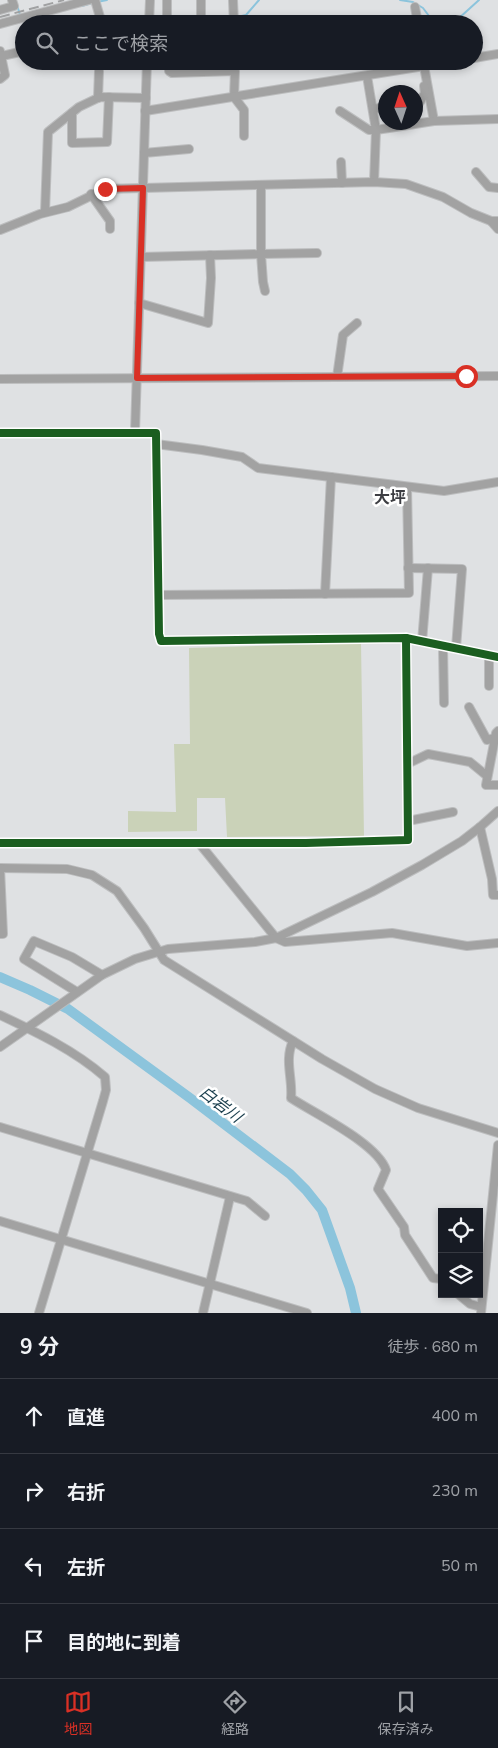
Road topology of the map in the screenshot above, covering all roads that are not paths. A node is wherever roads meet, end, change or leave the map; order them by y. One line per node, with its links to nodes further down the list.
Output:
1 (12, 0): 9 (street)
2 (89, 0): 10 (street)
3 (95, 0): 11 (street)
4 (150, 0): 12 (street)
5 (167, 0): 13 (street)
6 (200, 0): 14 (street)
7 (233, 0): 15 (street)
8 (415, 7): 16 (street)
9 (0, 10)
10 (33, 15)
11 (99, 15)
12 (149, 15)
13 (168, 15)
14 (201, 15)
15 (234, 15)
16 (416, 15)
17 (15, 20): 18 (street)
18 (0, 24)
19 (15, 52): 20 (street)
20 (1, 54): 32 (street)
21 (498, 54): 22 (street)
22 (483, 56)
23 (147, 70): 37 (street)
24 (170, 70): 30 (street)
25 (400, 70): 31 (street)
26 (427, 70): 35 (street)
27 (428, 70): 44 (street)
28 (98, 71): 36 (street)
29 (235, 71): 30 (street); 34 (street)
30 (202, 72)
31 (367, 76): 34 (street); 39 (street)
32 (0, 79)
33 (109, 97): 36 (street); 37 (street); 42 (street)
34 (234, 97): 40 (street); 46 (street)
35 (423, 97)
36 (98, 98): 42 (street)
37 (146, 98): 40 (street)
38 (378, 108): 39 (street)
39 (374, 109): 45 (street)
40 (145, 111): 48 (street)
41 (340, 111): 45 (street)
42 (72, 113): 57 (street)
43 (498, 119): 44 (street)
44 (434, 121): 45 (street)
45 (376, 130): 51 (street)
46 (244, 136)
47 (189, 149): 48 (street)
48 (144, 153): 54 (street)
49 (341, 162): 52 (street)
50 (476, 172): 55 (street)
51 (374, 182): 52 (street); 58 (street)
52 (342, 184): 53 (street)
53 (261, 185): 54 (street); 62 (street)
54 (143, 188): 56 (street); 65 (street)
55 (498, 188)
56 (91, 194): 57 (street); 59 (street)
57 (45, 212): 61 (street)
58 (495, 221): 60 (street)
59 (110, 229)
60 (498, 229)
61 (0, 230)
62 (261, 254): 63 (street); 64 (street); 66 (street)
63 (317, 254)
64 (210, 255): 65 (street); 67 (street)
65 (141, 257): 67 (street)
66 (265, 292)
67 (139, 303): 71 (street)
68 (357, 323): 70 (street)
69 (498, 376): 70 (street)
70 (338, 377): 71 (street)
71 (137, 378): 72 (street); 73 (street)
72 (0, 379)
73 (135, 432): 74 (street); 75 (street)
74 (0, 433)
75 (156, 444): 76 (street); 82 (street)
76 (331, 477): 78 (street); 81 (street)
77 (498, 482): 78 (street)
78 (408, 487): 79 (street)
79 (408, 568): 80 (street); 81 (street)
80 (428, 568): 84 (street); 86 (street)
81 (324, 594): 82 (street)
82 (158, 595): 83 (street)
83 (406, 638): 84 (street); 93 (street)
84 (422, 642): 85 (street)
85 (443, 646): 86 (street); 90 (street)
86 (456, 648): 87 (street)
87 (489, 655): 88 (street); 89 (street)
88 (498, 657)
89 (489, 686)
90 (444, 703)
91 (469, 707): 92 (street)
92 (496, 734): 94 (street)
93 (407, 764): 94 (street); 98 (street)
94 (487, 776): 95 (street)
95 (498, 785)
96 (498, 811): 99 (street)
97 (453, 812): 98 (street)
98 (408, 822): 101 (street)
99 (480, 828): 103 (street); 105 (street)
100 (0, 843): 101 (street)
101 (199, 843): 105 (street)
102 (0, 868): 104 (street); 107 (street)
103 (498, 895)
104 (0, 934)
105 (276, 938): 106 (street); 107 (street)
106 (498, 943)
107 (158, 951): 108 (street); 112 (street)
108 (102, 975): 109 (street); 109 (street)
109 (77, 992): 111 (street)
110 (0, 1015): 111 (street)
111 (27, 1027): 113 (street); 117 (street)
112 (293, 1041): 115 (street); 122 (street)
113 (0, 1047)
114 (0, 1127): 117 (street)
115 (498, 1134)
116 (498, 1145): 125 (street)
117 (88, 1154): 118 (street); 121 (street)
118 (230, 1197): 119 (street); 123 (street)
119 (266, 1216)
120 (0, 1221): 121 (street)
121 (62, 1239): 123 (street); 126 (street)
122 (438, 1279)
123 (210, 1283): 127 (street); 128 (street)
124 (463, 1298): 125 (street)
125 (480, 1311)
126 (40, 1313)
127 (203, 1313)
128 (308, 1313)

